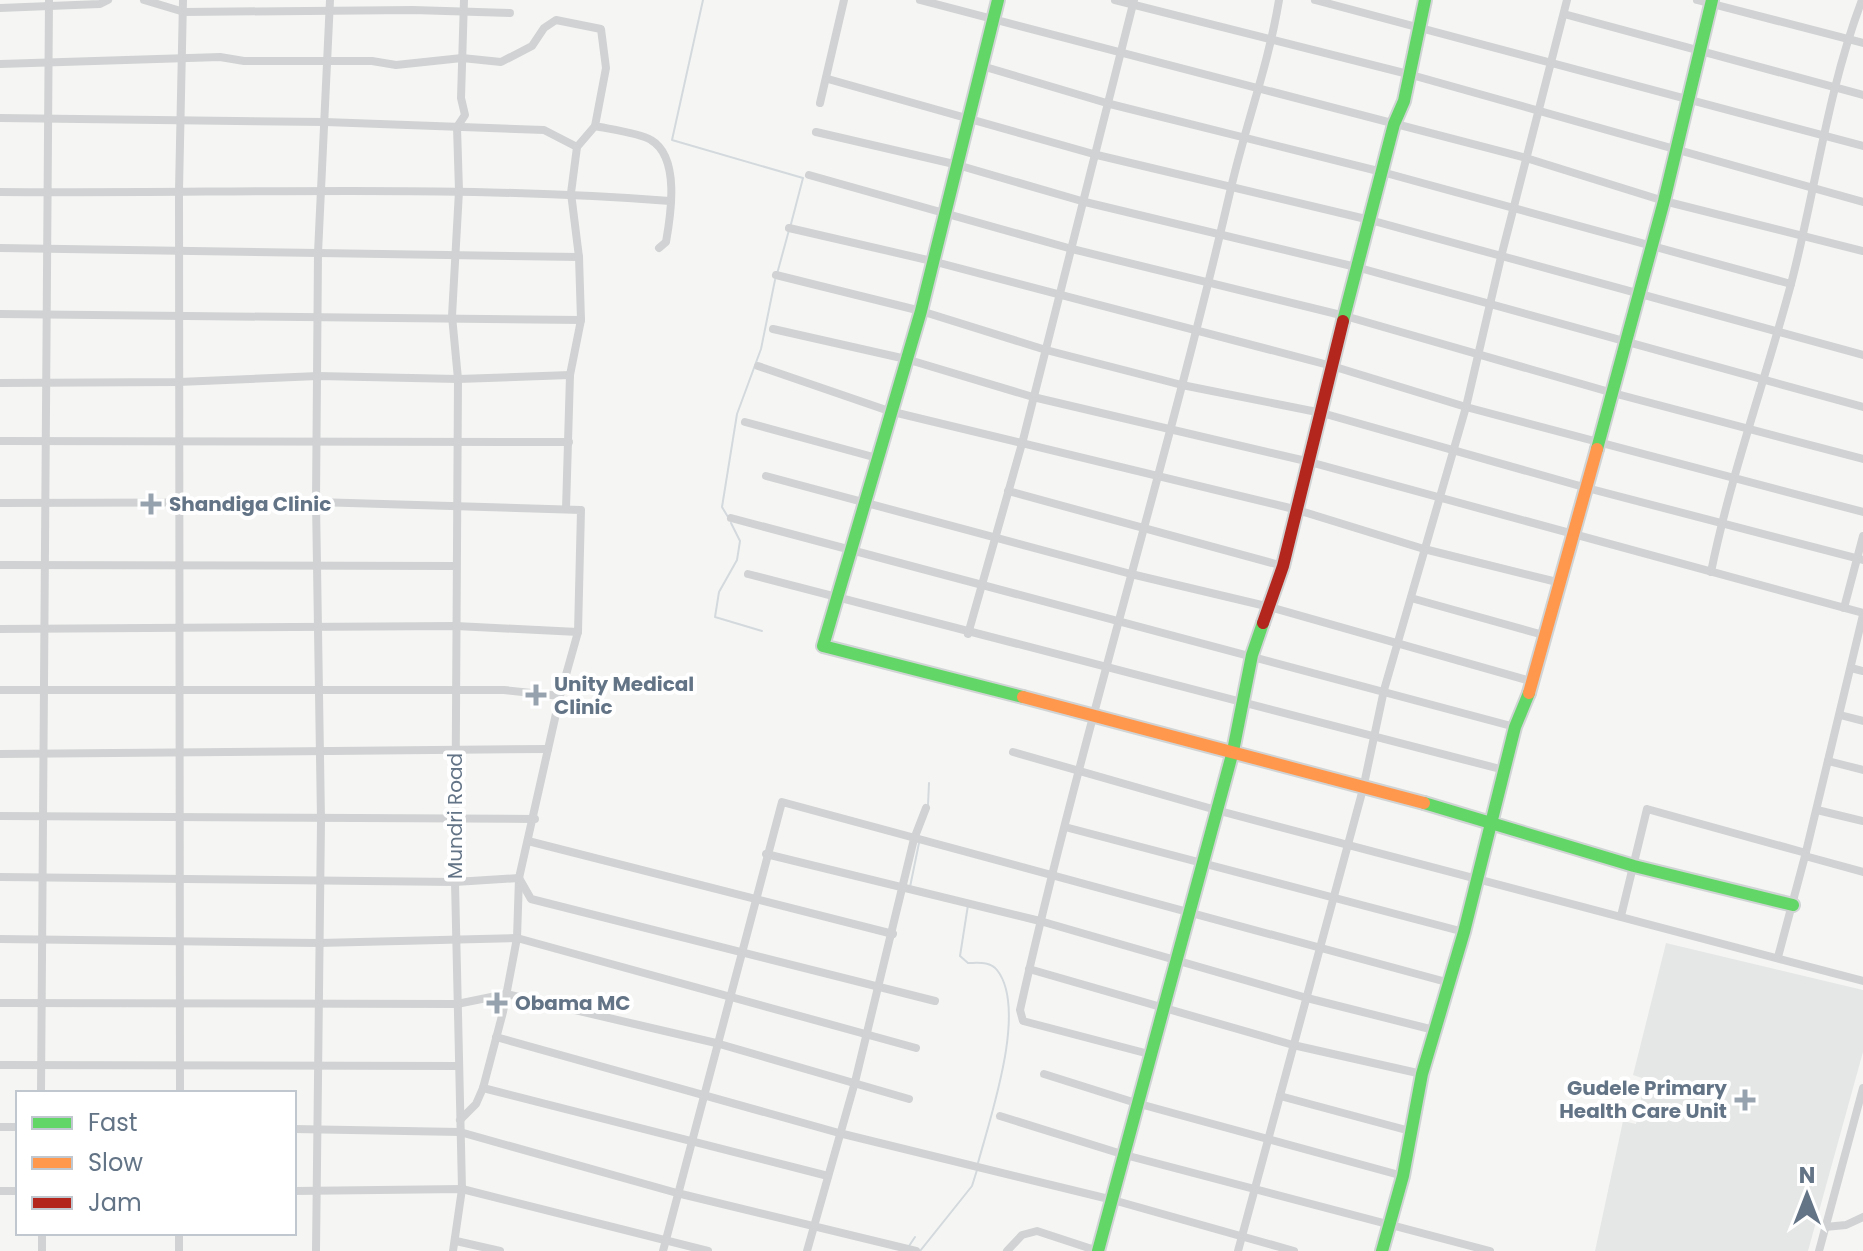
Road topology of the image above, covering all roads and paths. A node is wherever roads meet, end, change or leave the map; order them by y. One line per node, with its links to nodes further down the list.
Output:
1 (108, 0): 18 (street)
2 (144, 0): 21 (street)
3 (183, 0): 21 (street)
4 (330, 0): 20 (street)
5 (464, 0): 22 (street, Mundri Road)
6 (844, 0): 45 (street)
7 (920, 0): 25 (street)
8 (998, 0): 25 (street)
9 (1115, 0): 16 (street)
10 (1279, 0): 28 (street)
11 (1315, 0): 26 (street)
12 (1425, 0): 26 (street)
13 (1567, 0): 24 (street)
14 (1697, 0): 17 (street)
15 (1862, 0): 27 (street)
16 (1133, 2): 28 (street); 31 (street)
17 (1711, 2): 27 (street); 30 (street)
18 (49, 3): 19 (street); 34 (street)
19 (0, 8)
20 (331, 10): 21 (street); 22 (street); 35 (street)
21 (184, 12): 32 (street)
22 (464, 12): 23 (street); 33 (street, Mundri Road)
23 (510, 13)
24 (1564, 14): 30 (street); 37 (street)
25 (993, 18): 31 (street); 38 (street)
26 (1418, 25): 37 (street); 39 (street)
27 (1847, 39): 29 (street); 41 (street)
28 (1272, 40): 39 (street); 42 (street)
29 (1863, 43)
30 (1699, 50): 41 (street); 44 (street)
31 (1121, 53): 42 (street); 46 (street)
32 (183, 58): 34 (street); 35 (street); 51 (street)
33 (462, 58): 35 (street); 54 (street); 55 (street, Mundri Road)
34 (50, 60): 36 (street); 50 (street)
35 (329, 62): 52 (street)
36 (0, 64)
37 (1552, 64): 44 (street); 47 (street)
38 (982, 66): 46 (street); 48 (street)
39 (1408, 74): 47 (street); 53 (street)
40 (828, 79): 48 (street)
41 (1834, 86): 43 (street); 57 (street)
42 (1261, 88): 53 (street); 58 (street)
43 (1863, 95)
44 (1686, 99): 57 (street); 61 (street)
45 (820, 103)
46 (1110, 104): 58 (street); 62 (street)
47 (1539, 112): 61 (street); 63 (street)
48 (967, 117): 62 (street); 64 (street)
49 (0, 118): 50 (street)
50 (48, 118): 51 (street); 72 (street)
51 (181, 120): 52 (street); 69 (street)
52 (325, 122): 55 (street); 73 (street)
53 (1394, 124): 63 (street); 65 (street)
54 (595, 126): 60 (street); 75 (street)
55 (457, 127): 60 (street); 70 (street, Mundri Road)
56 (816, 132): 64 (street)
57 (1822, 135): 59 (street); 68 (street)
58 (1245, 137): 65 (street); 67 (street)
59 (1863, 146)
60 (577, 147): 74 (street)
61 (1674, 147): 68 (street); 76 (street)
62 (1097, 155): 67 (street); 77 (street)
63 (1526, 158): 76 (street); 79 (street)
64 (954, 164): 77 (street); 80 (street)
65 (1382, 172): 79 (street); 81 (street)
66 (809, 175): 80 (street)
67 (1231, 185): 81 (street); 83 (street)
68 (1812, 189): 78 (street); 84 (street)
69 (179, 190): 72 (street); 73 (street); 91 (street)
70 (459, 191): 73 (street); 74 (street); 95 (street, Mundri Road)
71 (0, 192): 72 (street)
72 (45, 192): 87 (street)
73 (321, 192): 92 (street)
74 (571, 193): 75 (street); 93 (street)
75 (670, 201): 88 (street)
76 (1664, 201): 84 (street); 85 (street)
77 (1085, 202): 83 (street); 89 (street)
78 (1863, 202)
79 (1513, 208): 85 (street); 94 (street)
80 (945, 214): 89 (street); 96 (street)
81 (1370, 220): 94 (street); 97 (street)
82 (789, 228): 96 (street)
83 (1221, 233): 97 (street); 99 (street)
84 (1802, 236): 90 (street); 100 (street)
85 (1652, 247): 100 (street); 102 (street)
86 (0, 248): 87 (street)
87 (46, 248): 91 (street); 105 (street)
88 (659, 248)
89 (1072, 249): 99 (street); 101 (street)
90 (1863, 251)
91 (180, 252): 92 (street); 107 (street)
92 (318, 253): 95 (street); 108 (street)
93 (579, 257): 95 (street); 111 (street)
94 (1501, 257): 102 (street); 103 (street)
95 (455, 258): 109 (street, Mundri Road)
96 (932, 261): 101 (street); 104 (street)
97 (1356, 267): 103 (street); 110 (street)
98 (776, 275): 104 (street)
99 (1209, 283): 110 (street); 113 (street)
100 (1791, 284): 114 (street)
101 (1059, 295): 113 (street); 116 (street)
102 (1638, 295): 114 (street); 115 (street)
103 (1491, 306): 115 (street); 117 (street)
104 (921, 311): 116 (street); 119 (street)
105 (44, 313): 106 (street); 107 (street); 128 (street)
106 (0, 314)
107 (180, 314): 108 (street); 125 (street)
108 (320, 314): 109 (street); 123 (street)
109 (452, 316): 111 (street); 124 (street, Mundri Road)
110 (1345, 316): 117 (street); 121 (street)
111 (581, 320): 122 (street)
112 (773, 329): 119 (street)
113 (1197, 333): 121 (street); 129 (street)
114 (1776, 333): 118 (street); 126 (street)
115 (1623, 342): 126 (street); 130 (street)
116 (1046, 350): 129 (street); 131 (street)
117 (1478, 355): 130 (street); 132 (street)
118 (1863, 355)
119 (906, 359): 131 (street); 134 (street)
120 (758, 366): 134 (street)
121 (1332, 366): 132 (street); 135 (street)
122 (570, 375): 124 (street); 144 (street)
123 (318, 376): 124 (street); 125 (street); 139 (street)
124 (458, 379): 142 (street, Mundri Road)
125 (179, 382): 128 (street); 146 (street)
126 (1764, 382): 133 (street); 138 (street)
127 (0, 383): 128 (street)
128 (44, 383): 143 (street)
129 (1182, 385): 135 (street); 137 (street)
130 (1613, 393): 138 (street); 145 (street)
131 (1033, 397): 137 (street); 140 (street)
132 (1466, 407): 145 (street); 147 (street)
133 (1863, 407)
134 (889, 411): 140 (street); 148 (street)
135 (1322, 413): 147 (street); 150 (street)
136 (745, 422): 148 (street)
137 (1169, 428): 150 (street); 153 (street)
138 (1751, 428): 149 (street); 151 (street)
139 (317, 440): 142 (street); 146 (street); 157 (street)
140 (1023, 440): 153 (street); 155 (street)
141 (0, 441): 143 (street)
142 (457, 441): 144 (street); 162 (street, Mundri Road)
143 (45, 442): 146 (street); 160 (street)
144 (569, 442): 163 (street)
145 (1599, 443): 151 (street); 154 (street)
146 (180, 444): 161 (street)
147 (1453, 451): 154 (street); 156 (street)
148 (877, 458): 158 (street)
149 (1863, 459)
150 (1306, 461): 156 (street); 164 (street)
151 (1733, 475): 165 (street); 167 (street)
152 (766, 476): 158 (street)
153 (1158, 479): 164 (street); 168 (street)
154 (1587, 488): 167 (street); 169 (street)
155 (1008, 491): 168 (street); 171 (street)
156 (1439, 499): 169 (street); 172 (street)
157 (316, 502): 161 (street); 162 (street); 178 (street)
158 (865, 502): 171 (street); 173 (street)
159 (0, 503): 160 (street)
160 (45, 503): 161 (street); 177 (street)
161 (182, 503): 175 (street)
162 (455, 507): 163 (street); 179 (street, Mundri Road)
163 (566, 509): 197 (street)
164 (1294, 509): 172 (street); 180 (street)
165 (1863, 512)
166 (731, 518): 173 (street)
167 (1721, 523): 174 (street); 181 (street)
168 (1144, 528): 180 (street); 183 (street)
169 (1574, 535): 181 (street); 184 (street)
170 (1863, 536): 174 (street)
171 (995, 539): 183 (street); 185 (street)
172 (1424, 549): 184 (street); 186 (street)
173 (849, 552): 185 (street); 187 (street)
174 (1860, 560): 189 (street)
175 (181, 564): 177 (street); 178 (street); 193 (street)
176 (0, 565): 177 (street)
177 (44, 565): 196 (street)
178 (317, 565): 179 (street); 194 (street)
179 (455, 566): 192 (street, Mundri Road)
180 (1283, 566): 188 (street)
181 (1711, 572): 189 (street)
182 (748, 574): 187 (street)
183 (1131, 574): 188 (street); 191 (street)
184 (1561, 583): 199 (street)
185 (982, 585): 191 (street); 198 (street)
186 (1411, 598): 199 (street); 200 (street)
187 (837, 600): 198 (street); 215 (street)
188 (1270, 607): 200 (street); 201 (street)
189 (1844, 608): 190 (street)
190 (1863, 614): 203 (street)
191 (1116, 620): 201 (street); 202 (street)
192 (456, 626): 194 (street); 197 (street); 210 (street, Mundri Road)
193 (180, 627): 194 (street); 196 (street); 207 (street)
194 (318, 627): 208 (street)
195 (0, 629): 196 (street)
196 (43, 629): 211 (street)
197 (578, 632): 212 (street)
198 (968, 634): 202 (street)
199 (1547, 636): 205 (street)
200 (1399, 646): 205 (street); 209 (street)
201 (1252, 655): 209 (street); 213 (street)
202 (1104, 668): 213 (street); 215 (street)
203 (1851, 668): 204 (street); 214 (street)
204 (1863, 671)
205 (1534, 682): 217 (street)
206 (0, 690): 211 (street)
207 (180, 690): 208 (street); 211 (street); 226 (street)
208 (321, 690): 210 (street); 221 (street)
209 (1384, 690): 217 (street); 218 (street)
210 (454, 691): 212 (street); 222 (street, Mundri Road)
211 (44, 692): 225 (street)
212 (560, 696): 219 (street)
213 (1245, 703): 218 (street); 220 (street)
214 (1840, 715): 216 (street); 227 (street)
215 (1092, 716): 220 (street); 230 (street)
216 (1863, 721)
217 (1515, 727): 228 (street)
218 (1373, 738): 228 (street); 231 (street)
219 (548, 749): 222 (street); 239 (street)
220 (1233, 751): 231 (street); 233 (street)
221 (319, 752): 222 (street); 226 (street); 240 (street)
222 (455, 752): 238 (street, Mundri Road)
223 (1013, 752): 230 (street)
224 (0, 754): 225 (street)
225 (43, 754): 226 (street); 235 (street)
226 (180, 754): 237 (street)
227 (1828, 761): 229 (street); 234 (street)
228 (1504, 770): 242 (street)
229 (1863, 770)
230 (1076, 772): 233 (street); 243 (street)
231 (1363, 789): 242 (street); 246 (street)
232 (926, 808): 244 (street)
233 (1216, 810): 246 (street); 249 (street)
234 (1817, 810): 241 (street); 248 (street)
235 (42, 815): 236 (street); 237 (street); 254 (street)
236 (0, 816)
237 (181, 818): 240 (street); 257 (street)
238 (455, 818): 239 (street); 240 (street); 259 (street, Mundri Road)
239 (535, 819): 245 (street)
240 (321, 820): 258 (street)
241 (1863, 821)
242 (1492, 822): 250 (street); 255 (street)
243 (1065, 827): 249 (street); 252 (street)
244 (914, 839): 247 (street); 252 (street); 260 (street)
245 (528, 841): 256 (street); 262 (street)
246 (1347, 843): 255 (street); 261 (street)
247 (766, 854): 260 (street); 262 (street)
248 (1805, 855): 250 (street); 251 (street); 263 (street)
249 (1203, 863): 261 (street); 264 (street)
250 (1634, 866): 263 (street); 265 (street)
251 (1863, 872)
252 (1053, 874): 264 (street); 266 (street)
253 (0, 877): 254 (street)
254 (43, 877): 257 (street); 271 (street)
255 (1478, 877): 265 (street); 267 (street)
256 (519, 878): 259 (street); 269 (street); 276 (street)
257 (181, 879): 258 (street); 273 (street)
258 (320, 882): 259 (street); 274 (street)
259 (455, 882): 272 (street, Mundri Road)
260 (904, 889): 266 (street); 268 (street)
261 (1333, 898): 267 (street); 275 (street)
262 (753, 899): 268 (street); 276 (street)
263 (1793, 905): 277 (street)
264 (1191, 911): 275 (street); 278 (street)
265 (1621, 916): 277 (street)
266 (1040, 921): 278 (street); 279 (street)
267 (1464, 932): 281 (street)
268 (893, 934): 282 (street)
269 (517, 938): 272 (street); 283 (street); 285 (street)
270 (0, 939): 271 (street)
271 (43, 939): 273 (street); 288 (street)
272 (455, 940): 274 (street); 291 (street, Mundri Road)
273 (180, 941): 274 (street); 289 (street)
274 (319, 943): 290 (street)
275 (1318, 949): 281 (street); 284 (street)
276 (743, 950): 282 (street); 285 (street)
277 (1778, 957): 280 (street)
278 (1176, 959): 284 (street); 292 (street)
279 (1029, 969): 292 (street); 299 (street)
280 (1863, 981)
281 (1450, 983): 293 (street)
282 (878, 986): 286 (street); 294 (street)
283 (506, 994): 291 (street); 295 (street); 296 (street)
284 (1307, 998): 293 (street); 297 (street)
285 (731, 999): 294 (street); 296 (street)
286 (935, 1001)
287 (0, 1003): 288 (street)
288 (41, 1003): 289 (street); 301 (street)
289 (180, 1003): 290 (street); 302 (street)
290 (319, 1004): 291 (street); 304 (street)
291 (457, 1004): 303 (street, Mundri Road)
292 (1162, 1005): 297 (street); 299 (street)
293 (1438, 1031): 306 (street)
294 (865, 1035): 298 (street); 307 (street)
295 (496, 1037): 308 (street); 312 (street)
296 (716, 1043): 307 (street); 312 (street)
297 (1293, 1045): 306 (street); 313 (street)
298 (916, 1048)
299 (1149, 1054): 315 (street)
300 (0, 1065): 301 (street)
301 (42, 1065): 302 (street); 310 (street)
302 (180, 1066): 304 (street); 311 (street)
303 (458, 1066): 304 (street); 317 (street, Mundri Road)
304 (319, 1067): 319 (street)
305 (1044, 1074): 315 (street)
306 (1422, 1074): 320 (street)
307 (855, 1082): 314 (street); 322 (street)
308 (483, 1088): 317 (street); 324 (street)
309 (1863, 1088): 337 (street)
310 (41, 1091)
311 (180, 1091)
312 (703, 1096): 322 (street); 324 (street)
313 (1280, 1096): 320 (street); 323 (street)
314 (909, 1099)
315 (1136, 1103): 323 (street); 325 (street)
316 (1000, 1116): 325 (street)
317 (460, 1120): 321 (street, Mundri Road)
318 (296, 1129): 319 (street)
319 (318, 1129): 321 (street); 331 (street)
320 (1410, 1131): 327 (street)
321 (460, 1132): 329 (street, Mundri Road); 332 (street)
322 (839, 1133): 326 (street); 333 (street)
323 (1268, 1138): 327 (street); 328 (street)
324 (691, 1141): 326 (street); 332 (street)
325 (1125, 1155): 328 (street); 333 (street)
326 (828, 1176): 336 (street)
327 (1403, 1176): 335 (street)
328 (1255, 1188): 335 (street); 338 (street)
329 (462, 1189): 331 (street); 339 (street); 340 (street, Mundri Road)
330 (296, 1191): 331 (street)
331 (317, 1191): 341 (street)
332 (677, 1193): 336 (street); 339 (street)
333 (1113, 1200): 338 (street); 350 (street)
334 (1863, 1217): 337 (street)
335 (1390, 1223): 353 (street); 354 (street)
336 (814, 1224): 347 (street); 348 (street)
337 (1825, 1227): 355 (street)
338 (1242, 1238): 351 (street); 352 (street)
339 (666, 1239): 345 (street); 346 (street)
340 (456, 1241): 343 (street, Mundri Road); 344 (street)
341 (316, 1251)
342 (440, 1251): 343 (street)
343 (453, 1251)
344 (500, 1251)
345 (663, 1251)
346 (708, 1251)
347 (807, 1251)
348 (916, 1251)
349 (1007, 1251): 350 (street)
350 (1098, 1251)
351 (1238, 1251)
352 (1294, 1251)
353 (1382, 1251)
354 (1490, 1251)
355 (1819, 1251)

